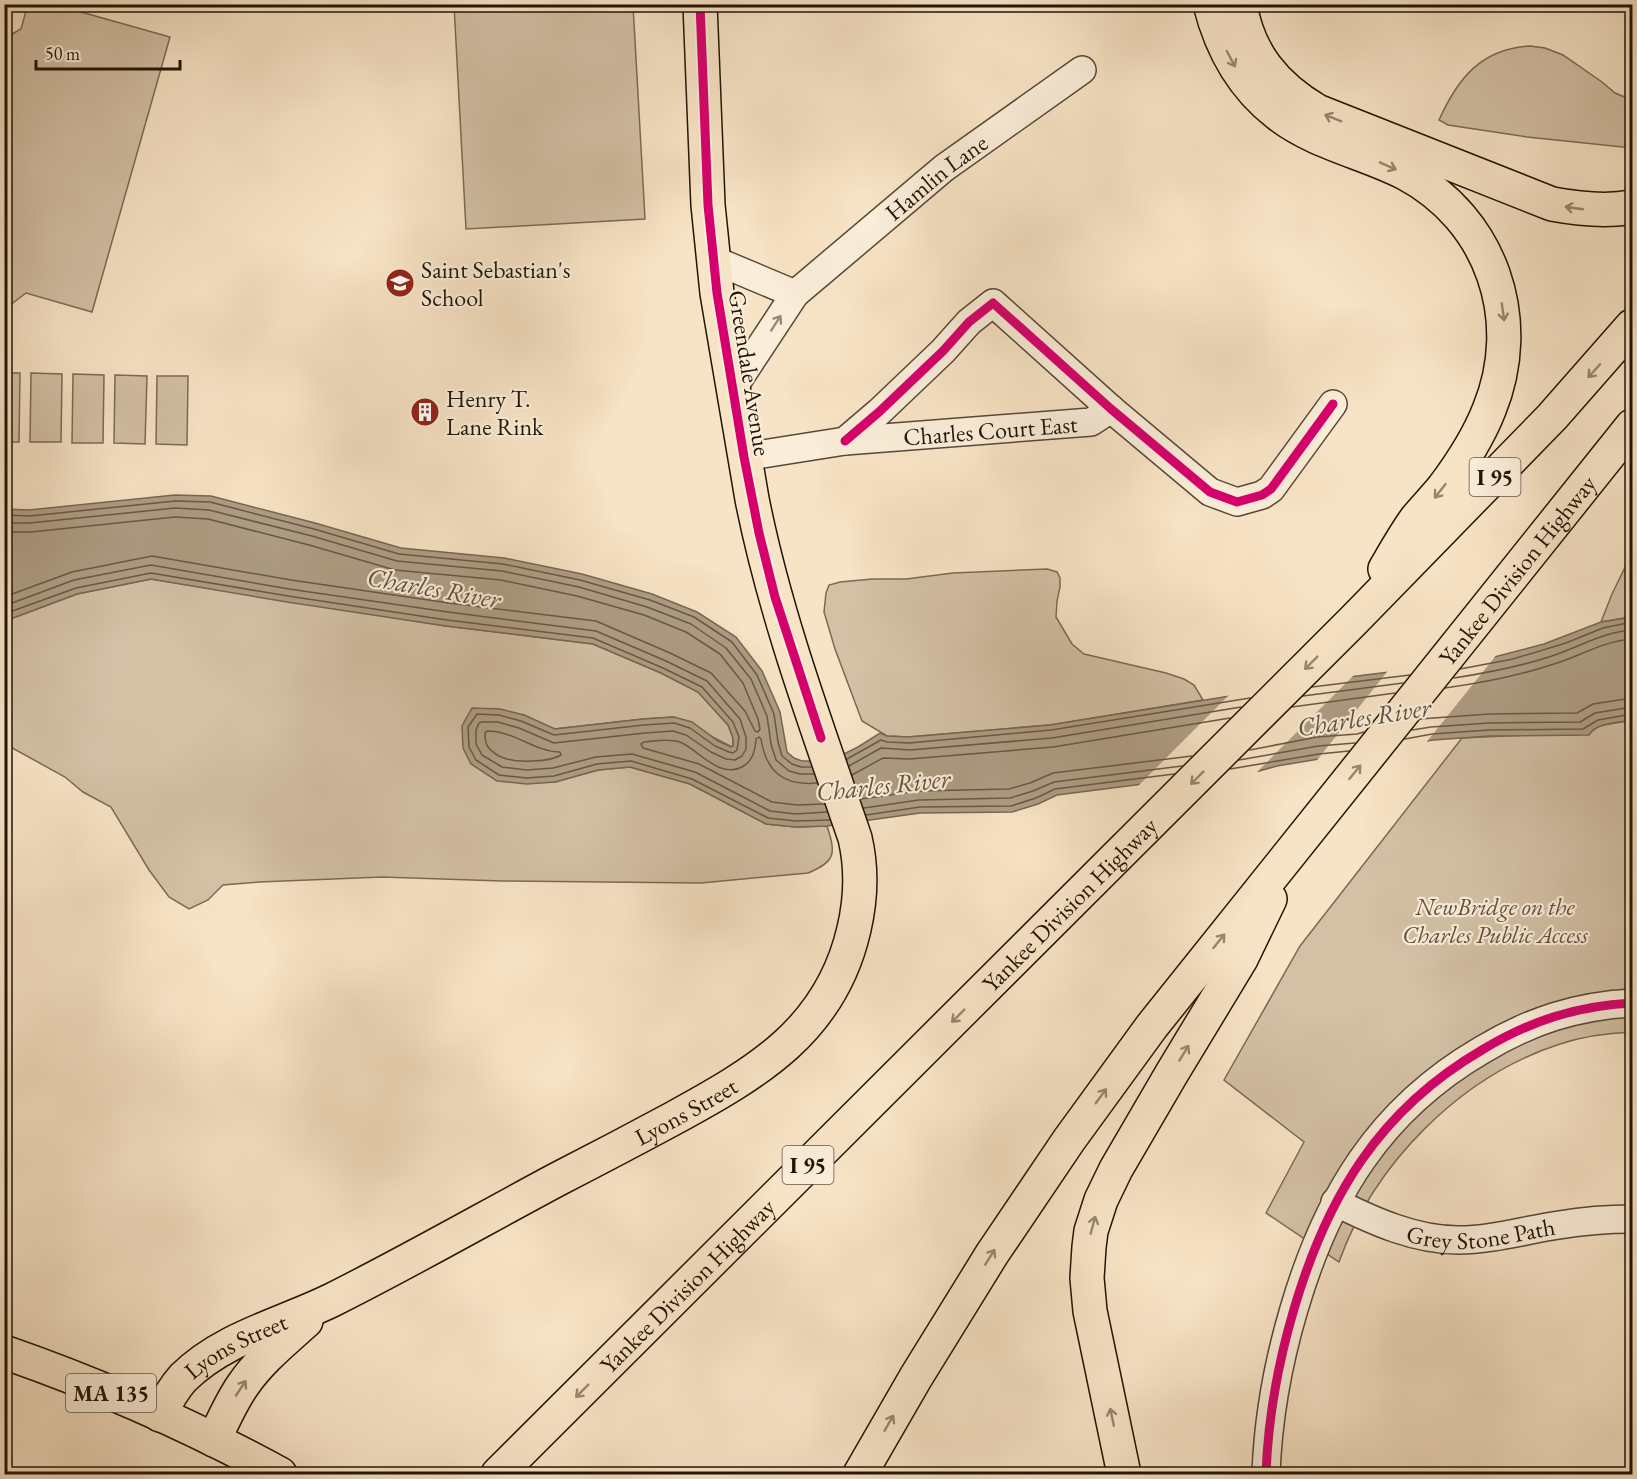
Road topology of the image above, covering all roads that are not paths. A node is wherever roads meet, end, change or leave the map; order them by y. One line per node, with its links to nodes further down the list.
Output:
1 (700, 4): 6 (main road, Greendale Avenue)
2 (1210, 4): 15 (main road, one-way to 15)
3 (1240, 4): 5 (main road, one-way to 3)
4 (1082, 70): 7 (street, Hamlin Lane)
5 (1632, 207)
6 (714, 260): 7 (street); 9 (main road, Greendale Avenue)
7 (795, 294): 9 (street, Hamlin Lane, one-way to 7)
8 (1632, 326): 15 (main road, Yankee Division Highway / I 95, one-way to 15)
9 (733, 388): 14 (main road, Greendale Avenue)
10 (1333, 404): 11 (street, Charles Court East)
11 (1111, 408): 13 (street, Charles Court East); 13 (street)
12 (1632, 426): 17 (main road, Yankee Division Highway, one-way to 12)
13 (845, 441): 14 (street, Charles Court East)
14 (744, 457): 16 (main road, Greendale Avenue)
15 (1353, 621): 26 (main road, Yankee Division Highway / I 95, one-way to 26)
16 (837, 788): 21 (main road, Lyons Street)
17 (1294, 848): 27 (main road, Yankee Division Highway, one-way to 17); 28 (main road, one-way to 17)
18 (1632, 1004): 19 (street)
19 (1335, 1202): 20 (street, Grey Stone Path); 29 (street)
20 (1632, 1219)
21 (331, 1300): 23 (main road, Lyons Street); 24 (main road, Lyons Street, one-way to 21)
22 (4, 1352): 23 (main road, MA 135)
23 (160, 1415): 24 (main road, MA 135)
24 (214, 1440): 25 (main road, MA 135)
25 (280, 1474)
26 (498, 1474)
27 (861, 1474)
28 (1124, 1474)
29 (1266, 1474)

